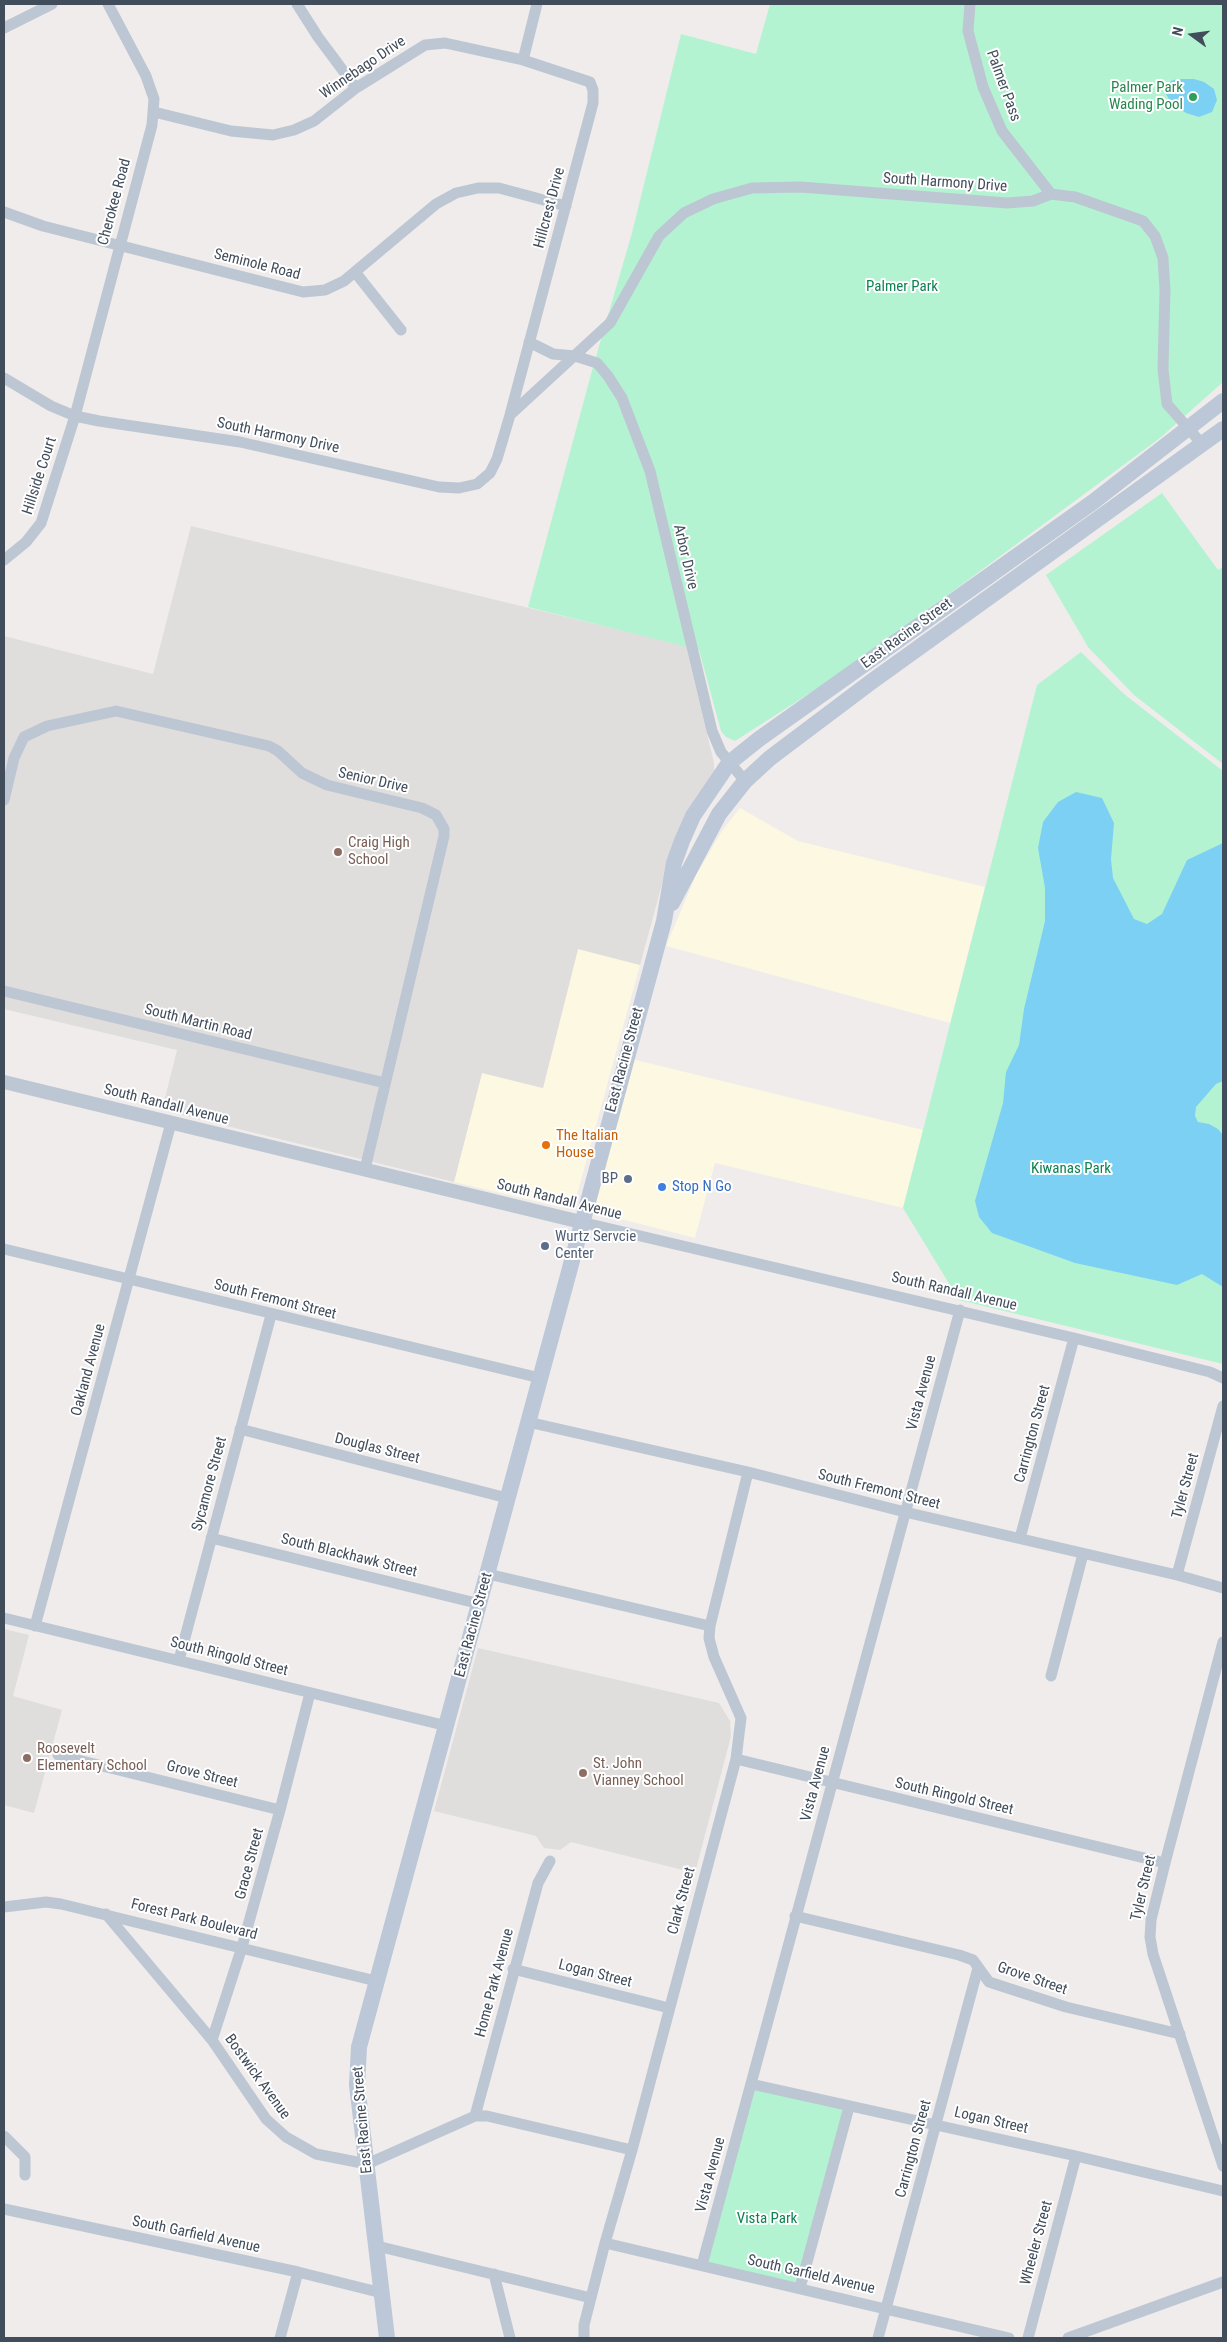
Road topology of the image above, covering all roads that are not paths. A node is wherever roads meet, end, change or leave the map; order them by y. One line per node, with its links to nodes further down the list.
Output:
1 (52, 4): 6 (street)
2 (108, 4): 10 (street, Cherokee Road)
3 (297, 4): 9 (street)
4 (537, 4): 7 (street)
5 (970, 4): 11 (street, Palmer Pass)
6 (4, 28)
7 (523, 60): 8 (street, Winnebago Drive); 9 (street, Winnebago Drive)
8 (590, 82): 12 (street, Hillcrest Drive)
9 (356, 88): 10 (street, Winnebago Drive)
10 (154, 112): 14 (street, Cherokee Road)
11 (1051, 194): 18 (street, South Harmony Drive); 23 (street, South Harmony Drive)
12 (566, 206): 15 (street, Seminole Road); 17 (street, Hillcrest Drive)
13 (4, 212): 14 (street, Seminole Road)
14 (119, 246): 15 (street, Seminole Road); 22 (street, Cherokee Road)
15 (355, 272): 16 (street)
16 (401, 330)
17 (529, 342): 18 (street); 21 (street, South Harmony Drive)
18 (575, 356): 21 (street, South Harmony Drive); 27 (street, Arbor Drive)
19 (4, 378): 22 (street, South Harmony Drive)
20 (1223, 401): 23 (main road, East Racine Street)
21 (510, 415): 22 (street, South Harmony Drive)
22 (75, 416): 26 (street, Hillside Court)
23 (1188, 429): 25 (street, South Harmony Drive); 27 (main road, East Racine Street)
24 (1223, 429): 25 (main road, East Racine Street)
25 (1202, 444): 28 (main road, East Racine Street)
26 (4, 560)
27 (729, 763): 28 (street, Arbor Drive); 30 (main road, East Racine Street)
28 (745, 781): 30 (main road, East Racine Street)
29 (4, 800): 33 (street, Senior Drive)
30 (664, 920): 36 (main road, East Racine Street)
31 (4, 991): 33 (street, South Martin Road)
32 (4, 1082): 34 (street, South Randall Avenue)
33 (385, 1083): 35 (street, Senior Drive)
34 (171, 1123): 35 (street, South Randall Avenue); 38 (street, Oakland Avenue)
35 (365, 1169): 36 (street, South Randall Avenue)
36 (581, 1222): 39 (street, South Randall Avenue); 42 (main road, East Racine Street)
37 (4, 1249): 38 (street, South Fremont Street)
38 (129, 1280): 40 (street, South Fremont Street); 58 (street, Oakland Avenue)
39 (960, 1310): 41 (street, South Randall Avenue); 49 (street, Vista Avenue)
40 (270, 1315): 42 (street, South Fremont Street); 46 (street, Sycamore Street)
41 (1074, 1338): 43 (street, South Randall Avenue); 51 (street, Carrington Street)
42 (540, 1378): 45 (main road, East Racine Street)
43 (1223, 1378)
44 (1223, 1406): 54 (street, Tyler Street)
45 (528, 1422): 47 (street, South Fremont Street); 48 (main road, East Racine Street)
46 (240, 1429): 48 (street, Douglas Street); 50 (street, Sycamore Street)
47 (748, 1472): 49 (street, South Fremont Street); 59 (street, Clark Street)
48 (507, 1498): 53 (main road, East Racine Street)
49 (905, 1512): 51 (street, South Fremont Street); 67 (street, Vista Avenue)
50 (211, 1538): 56 (street, South Blackhawk Street); 61 (street, Sycamore Street)
51 (1020, 1538): 52 (street, South Fremont Street)
52 (1083, 1554): 54 (street, South Fremont Street); 62 (street)
53 (488, 1574): 56 (main road, East Racine Street); 59 (street)
54 (1177, 1575): 55 (street, South Fremont Street)
55 (1223, 1588)
56 (480, 1604): 64 (main road, East Racine Street)
57 (4, 1618): 58 (street, South Ringold Street)
58 (35, 1626): 61 (street, South Ringold Street)
59 (710, 1626): 66 (street, Clark Street)
60 (1223, 1642): 70 (street, Tyler Street)
61 (180, 1660): 63 (street, South Ringold Street)
62 (1051, 1676)
63 (310, 1693): 64 (street, South Ringold Street); 68 (street, Grace Street)
64 (447, 1726): 77 (main road, East Racine Street)
65 (58, 1755): 68 (street, Grove Street)
66 (736, 1759): 67 (street, South Ringold Street); 78 (street, Clark Street)
67 (832, 1783): 70 (street, South Ringold Street); 73 (street, Vista Avenue)
68 (280, 1810): 74 (street, Grace Street)
69 (550, 1861): 76 (street, Home Park Avenue)
70 (1165, 1863): 79 (street, Tyler Street)
71 (4, 1907): 72 (street, Forest Park Boulevard)
72 (106, 1914): 74 (street, Forest Park Boulevard); 80 (street, Bostwick Avenue)
73 (795, 1916): 75 (street, Grove Street); 81 (street, Vista Avenue)
74 (242, 1947): 77 (street, Forest Park Boulevard); 80 (street, Grace Street)
75 (978, 1968): 79 (street, Grove Street); 84 (street, Carrington Street)
76 (513, 1969): 78 (street, Logan Street); 83 (street, Home Park Avenue)
77 (376, 1981): 90 (main road, East Racine Street)
78 (669, 2008): 88 (street, Clark Street)
79 (1180, 2034): 87 (street, Tyler Street)
80 (212, 2040): 90 (street, Bostwick Avenue)
81 (751, 2084): 82 (street, Logan Street); 97 (street, Vista Avenue)
82 (849, 2107): 84 (street, Logan Street); 101 (street)
83 (475, 2116): 88 (street); 90 (street)
84 (936, 2124): 89 (street, Logan Street); 104 (street, Carrington Street)
85 (1223, 2134): 87 (street)
86 (4, 2136): 92 (street)
87 (1219, 2149): 91 (street, Tyler Street)
88 (632, 2150): 95 (street, Clark Street)
89 (1076, 2156): 93 (street, Logan Street); 112 (street, Wheeler Street)
90 (367, 2164): 96 (main road, East Racine Street)
91 (1223, 2166)
92 (25, 2175)
93 (1223, 2191)
94 (7, 2212): 98 (street, South Garfield Avenue)
95 (605, 2243): 97 (street, South Garfield Avenue); 103 (street, Clark Street)
96 (377, 2246): 99 (street); 102 (main road, East Racine Street)
97 (702, 2265): 101 (street, South Garfield Avenue)
98 (298, 2272): 102 (street, South Garfield Avenue); 106 (street)
99 (494, 2274): 103 (street); 108 (street)
100 (1223, 2282): 113 (street)
101 (800, 2288): 104 (street, South Garfield Avenue)
102 (382, 2293): 107 (main road, East Racine Street)
103 (591, 2298): 109 (street, Clark Street)
104 (886, 2308): 105 (street, South Garfield Avenue); 110 (street, Carrington Street)
105 (997, 2337): 111 (street, South Garfield Avenue)
106 (280, 2338)
107 (387, 2338)
108 (510, 2338)
109 (584, 2338)
110 (878, 2338)
111 (1009, 2338)
112 (1028, 2338)
113 (1068, 2338)

